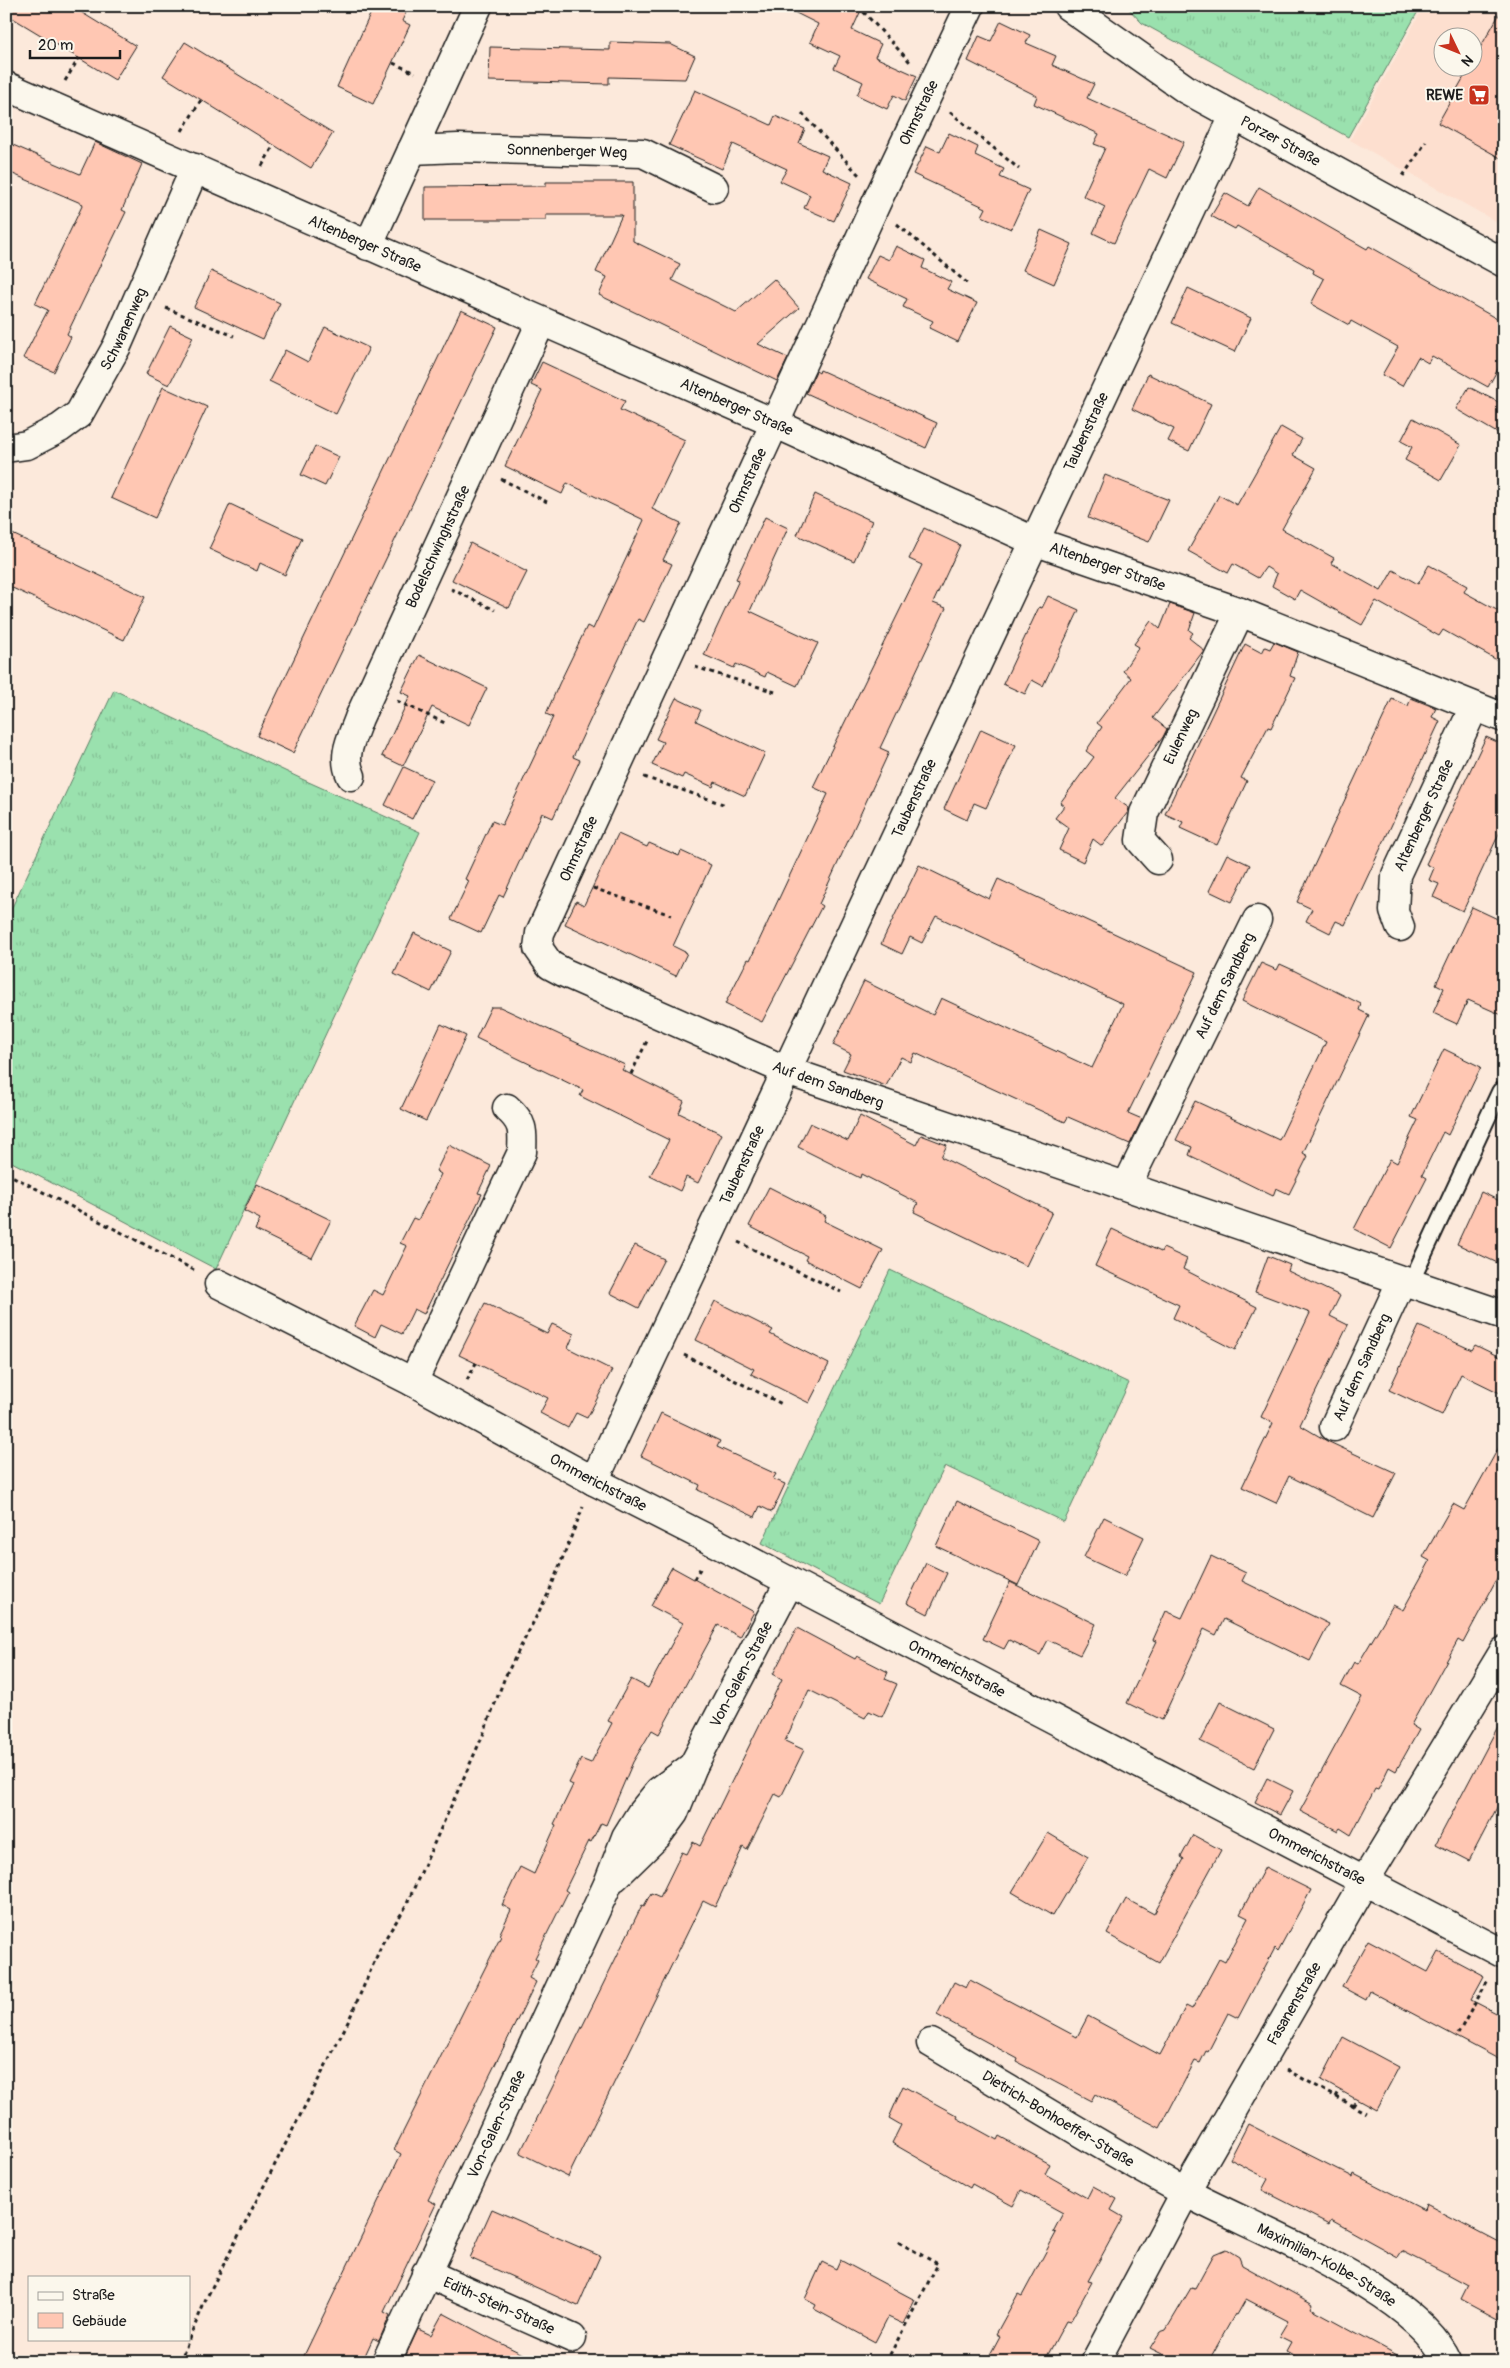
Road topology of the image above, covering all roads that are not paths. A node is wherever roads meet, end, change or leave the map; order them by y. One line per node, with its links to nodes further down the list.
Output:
1 (478, 6): 6 (street)
2 (970, 6): 12 (street, Ohmstraße)
3 (1068, 6): 5 (street, Porzer Straße)
4 (6, 86): 7 (street, Altenberger Straße)
5 (1234, 116): 10 (street, Porzer Straße); 14 (street, Taubenstraße)
6 (412, 150): 8 (street, Sonnenberger Weg); 9 (street)
7 (195, 168): 9 (street, Altenberger Straße); 13 (street, Schwanenweg)
8 (714, 188)
9 (368, 246): 11 (street, Altenberger Straße)
10 (1504, 263)
11 (542, 322): 12 (street, Altenberger Straße); 18 (street, Bodelschwinghstraße)
12 (774, 423): 14 (street, Altenberger Straße); 22 (street, Ohmstraße)
13 (6, 448)
14 (1034, 542): 15 (street, Altenberger Straße); 23 (street, Taubenstraße)
15 (1240, 612): 16 (street, Altenberger Straße); 19 (street, Eulenweg)
16 (1474, 707): 17 (street, Altenberger Straße); 21 (street, Altenberger Straße)
17 (1504, 718)
18 (351, 776)
19 (1158, 860)
20 (1257, 920): 26 (street, Auf dem Sandberg)
21 (1400, 927)
22 (543, 958): 23 (street, Auf dem Sandberg)
23 (787, 1070): 26 (street, Auf dem Sandberg); 32 (street, Taubenstraße)
24 (1500, 1091): 27 (lane, Auf dem Sandberg)
25 (507, 1108): 30 (street)
26 (1127, 1186): 27 (street, Auf dem Sandberg)
27 (1406, 1281): 29 (street, Auf dem Sandberg); 31 (street, Auf dem Sandberg)
28 (219, 1284): 30 (street, Ommerichstraße)
29 (1504, 1315)
30 (413, 1382): 32 (street, Ommerichstraße)
31 (1334, 1427)
32 (594, 1482): 33 (street, Ommerichstraße)
33 (789, 1583): 35 (street, Ommerichstraße); 39 (street, Von-Galen-Straße)
34 (1500, 1666): 35 (street, Fasanenstraße)
35 (1364, 1882): 36 (street, Ommerichstraße); 38 (street, Fasanenstraße)
36 (1503, 1953)
37 (931, 2043): 38 (street, Dietrich-Bonhoeffer-Straße)
38 (1186, 2193): 42 (street, Fasanenstraße); 43 (street, Maximilian-Kolbe-Straße)
39 (426, 2273): 40 (street, Edith-Stein-Straße); 41 (street, Von-Galen-Straße)
40 (572, 2338)
41 (386, 2362)
42 (1094, 2362)
43 (1448, 2362)

